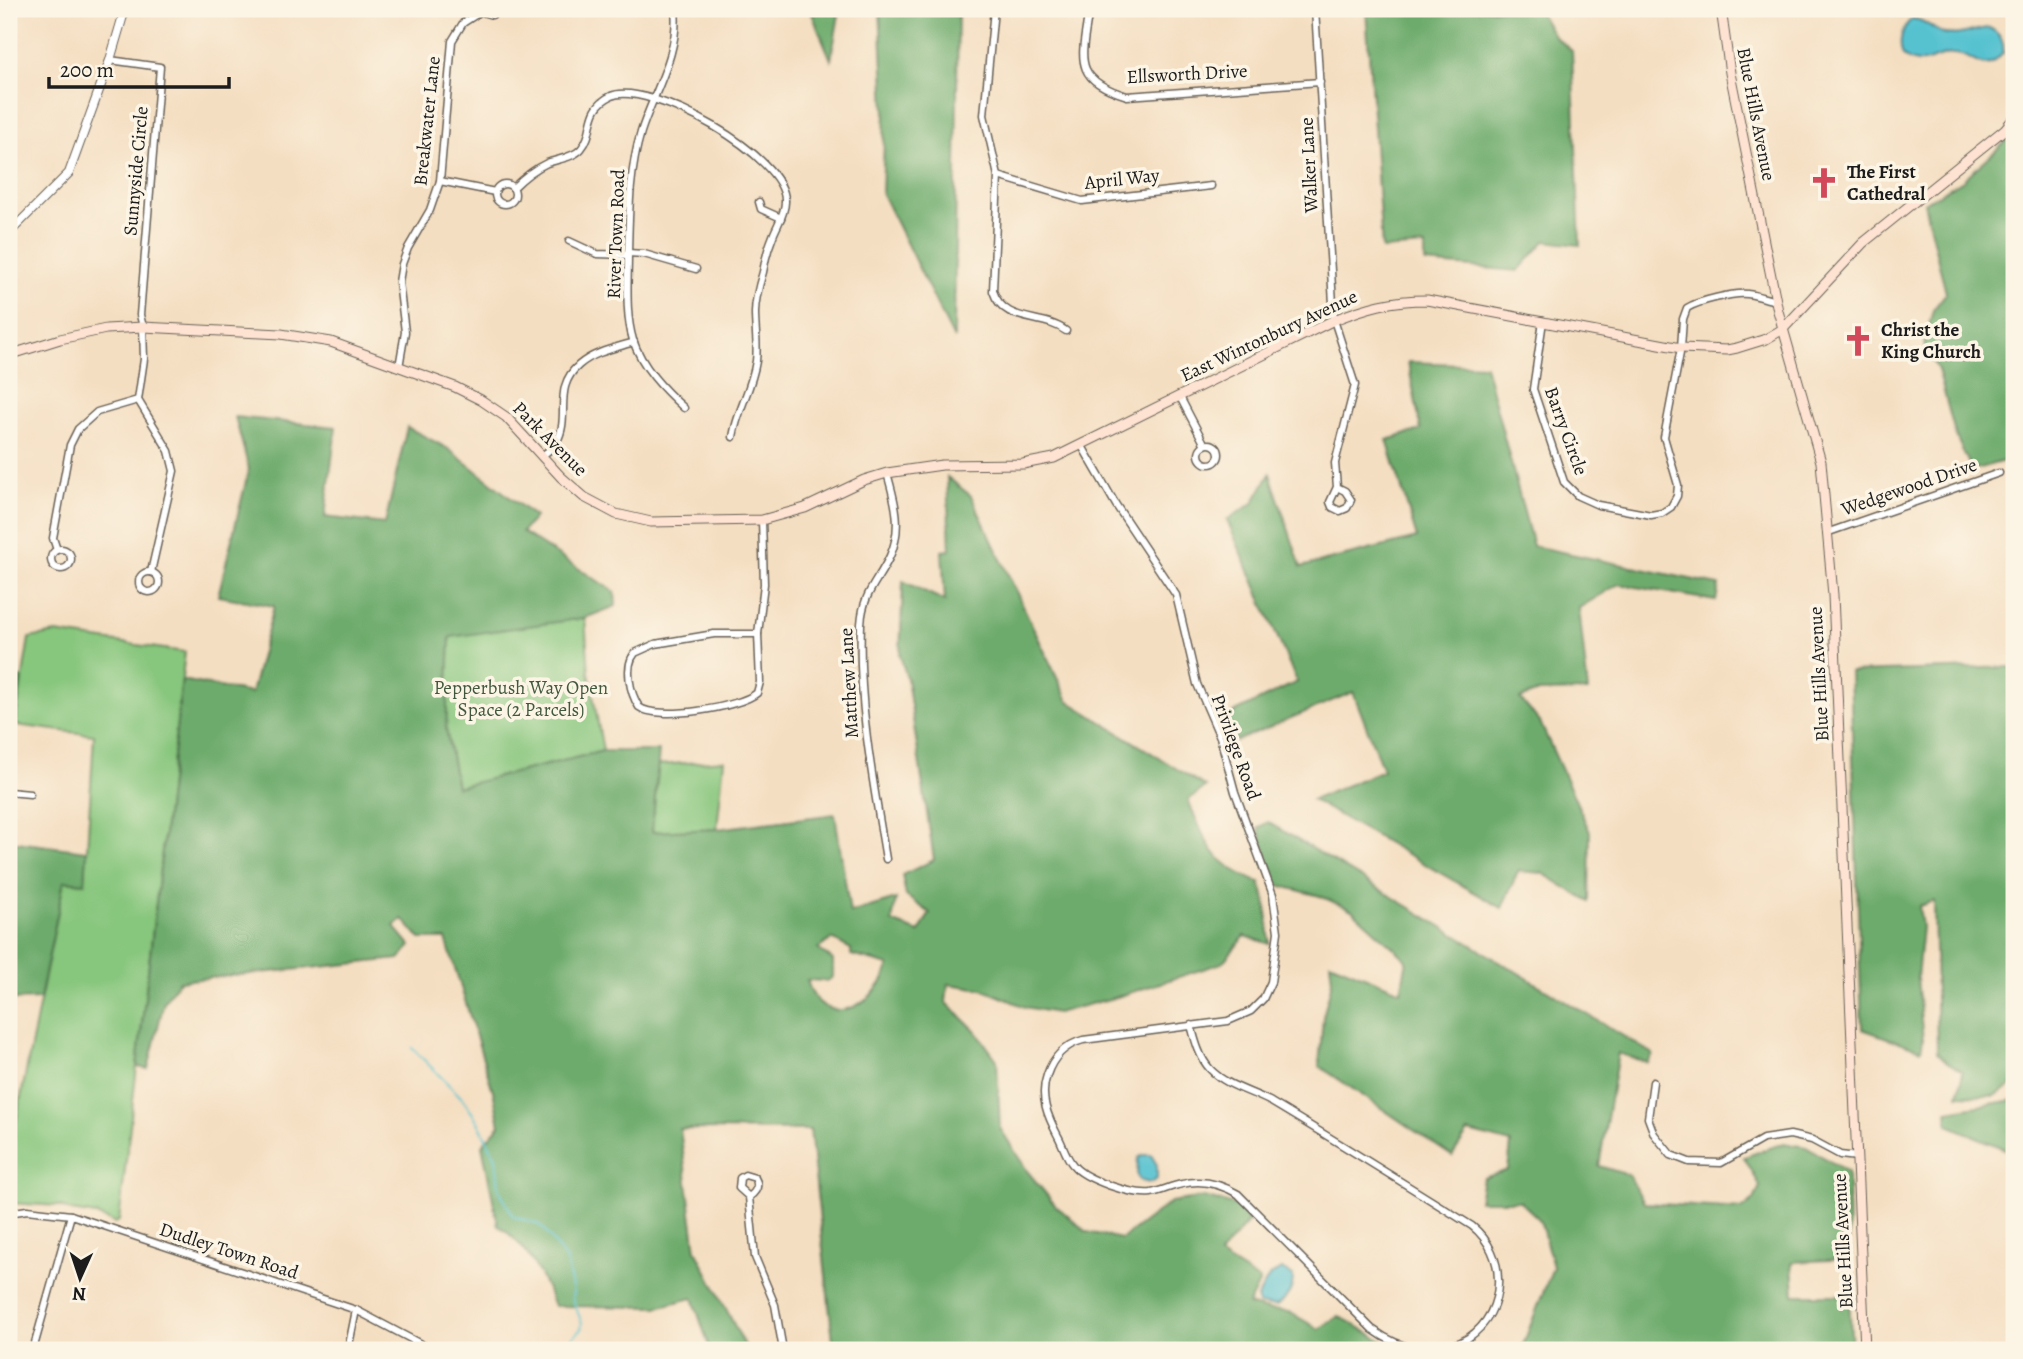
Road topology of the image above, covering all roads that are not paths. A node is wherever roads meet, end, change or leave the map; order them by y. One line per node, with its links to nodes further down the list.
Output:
1 (16, 9): 10 (street)
2 (125, 9): 11 (street)
3 (501, 9): 9 (street, Breakwater Lane)
4 (675, 9): 13 (street, River Town Road)
5 (994, 9): 15 (street)
6 (1089, 9): 12 (street, Ellsworth Drive)
7 (1315, 9): 12 (street, Walker Lane)
8 (1721, 9): 26 (main road, Blue Hills Avenue)
9 (482, 10): 16 (street, Breakwater Lane)
10 (9, 15)
11 (110, 60): 22 (street); 29 (street, Sunnyside Circle)
12 (1320, 82): 27 (street, Walker Lane)
13 (653, 100): 18 (street); 21 (street); 24 (street, River Town Road)
14 (2014, 118): 30 (main road)
15 (998, 176): 17 (street, April Way); 31 (street)
16 (440, 181): 19 (street); 35 (street, Breakwater Lane)
17 (1211, 186)
18 (513, 188): 19 (street); 19 (street)
19 (495, 192)
20 (759, 202): 21 (street)
21 (781, 218): 39 (street)
22 (9, 233)
23 (569, 241): 24 (street)
24 (628, 254): 25 (street); 32 (street, River Town Road)
25 (696, 269)
26 (1776, 301): 30 (main road, Blue Hills Avenue); 33 (street)
27 (1334, 320): 28 (main road, East Wintonbury Avenue); 36 (main road, East Wintonbury Avenue); 46 (street, Walker Lane)
28 (1543, 321): 33 (main road, East Wintonbury Avenue); 33 (street, Barry Circle)
29 (143, 327): 34 (main road, Park Avenue); 35 (main road, Park Avenue); 37 (street)
30 (1783, 329): 33 (main road, East Wintonbury Avenue); 48 (main road, Blue Hills Avenue)
31 (1066, 331)
32 (634, 342): 38 (street, River Town Road); 42 (street)
33 (1681, 348)
34 (9, 355)
35 (399, 367): 42 (main road, Park Avenue)
36 (1180, 397): 40 (street); 41 (main road, East Wintonbury Avenue)
37 (138, 400): 49 (street); 50 (street)
38 (684, 408)
39 (733, 437)
40 (1205, 445)
41 (1082, 446): 43 (main road, East Wintonbury Avenue); 55 (street, Privilege Road)
42 (542, 456): 47 (main road, Park Avenue)
43 (985, 466): 44 (main road, Park Avenue)
44 (887, 473): 47 (main road, Park Avenue); 54 (street, Matthew Lane)
45 (1999, 473): 48 (street, Wedgewood Drive)
46 (1337, 487)
47 (762, 520): 51 (street)
48 (1829, 531): 57 (main road, Blue Hills Avenue)
49 (57, 550)
50 (151, 572)
51 (758, 634): 51 (street)
52 (9, 792): 53 (street)
53 (30, 794)
54 (886, 859)
55 (1191, 1025): 66 (street, Privilege Road); 67 (street)
56 (1653, 1083): 57 (street)
57 (1857, 1157): 68 (main road, Blue Hills Avenue)
58 (748, 1197): 65 (street)
59 (9, 1213): 60 (street, Dudley Town Road)
60 (71, 1215): 61 (street, Dudley Town Road); 62 (street)
61 (356, 1310): 63 (street); 64 (street, Dudley Town Road)
62 (33, 1350)
63 (348, 1350)
64 (432, 1350)
65 (783, 1350)
66 (1420, 1350)
67 (1433, 1350)
68 (1866, 1350)

